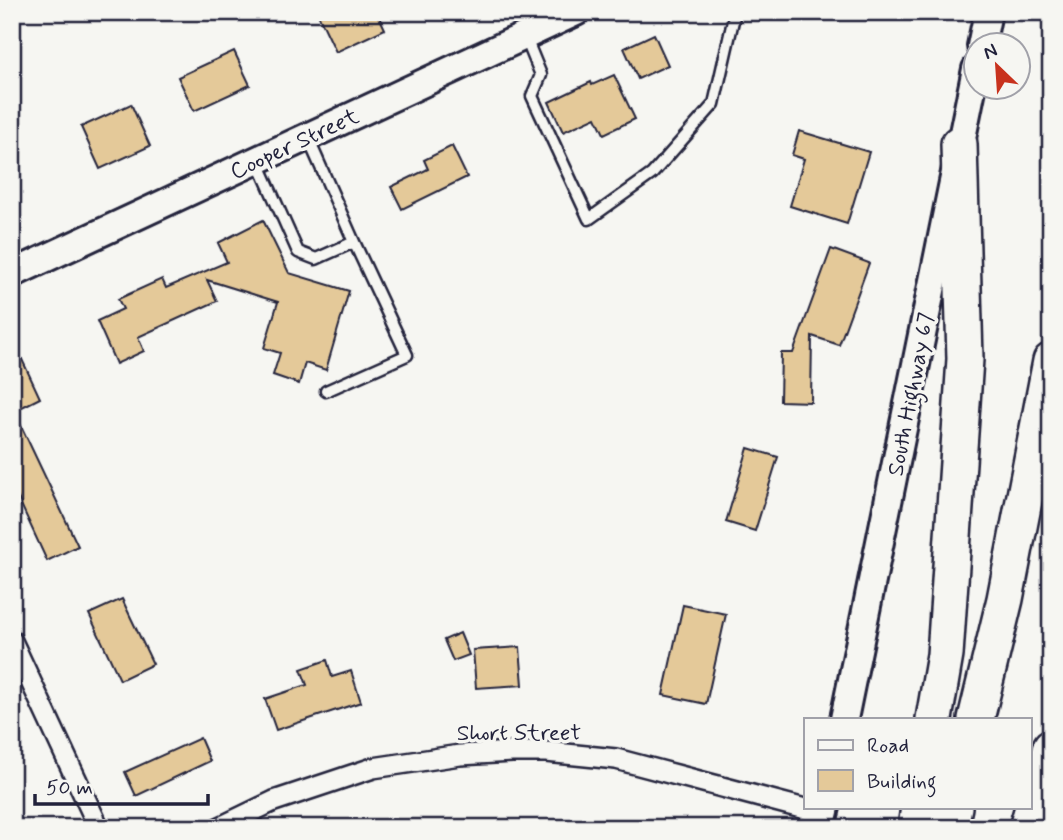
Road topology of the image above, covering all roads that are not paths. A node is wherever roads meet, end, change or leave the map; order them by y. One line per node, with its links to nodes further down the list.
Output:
1 (576, 12): 5 (main road, Cooper Street)
2 (735, 12): 5 (lane)
3 (988, 12): 4 (main road)
4 (984, 32)
5 (525, 36): 7 (main road, Cooper Street)
6 (968, 102): 8 (main road, South Highway 67)
7 (308, 137): 9 (main road, Cooper Street); 10 (lane)
8 (960, 144): 15 (main road, South Highway 67); 16 (highway)
9 (257, 160): 10 (lane); 11 (main road, Cooper Street)
10 (354, 242): 13 (lane)
11 (12, 274)
12 (1051, 362): 17 (highway)
13 (326, 391)
14 (12, 641): 22 (street)
15 (844, 718)
16 (934, 718)
17 (976, 718)
18 (1051, 747): 26 (highway)
19 (919, 808): 24 (highway)
20 (954, 808): 25 (highway)
21 (824, 816): 23 (street, Short Street)
22 (99, 828)
23 (218, 828)
24 (916, 828)
25 (949, 828)
26 (1027, 828)

